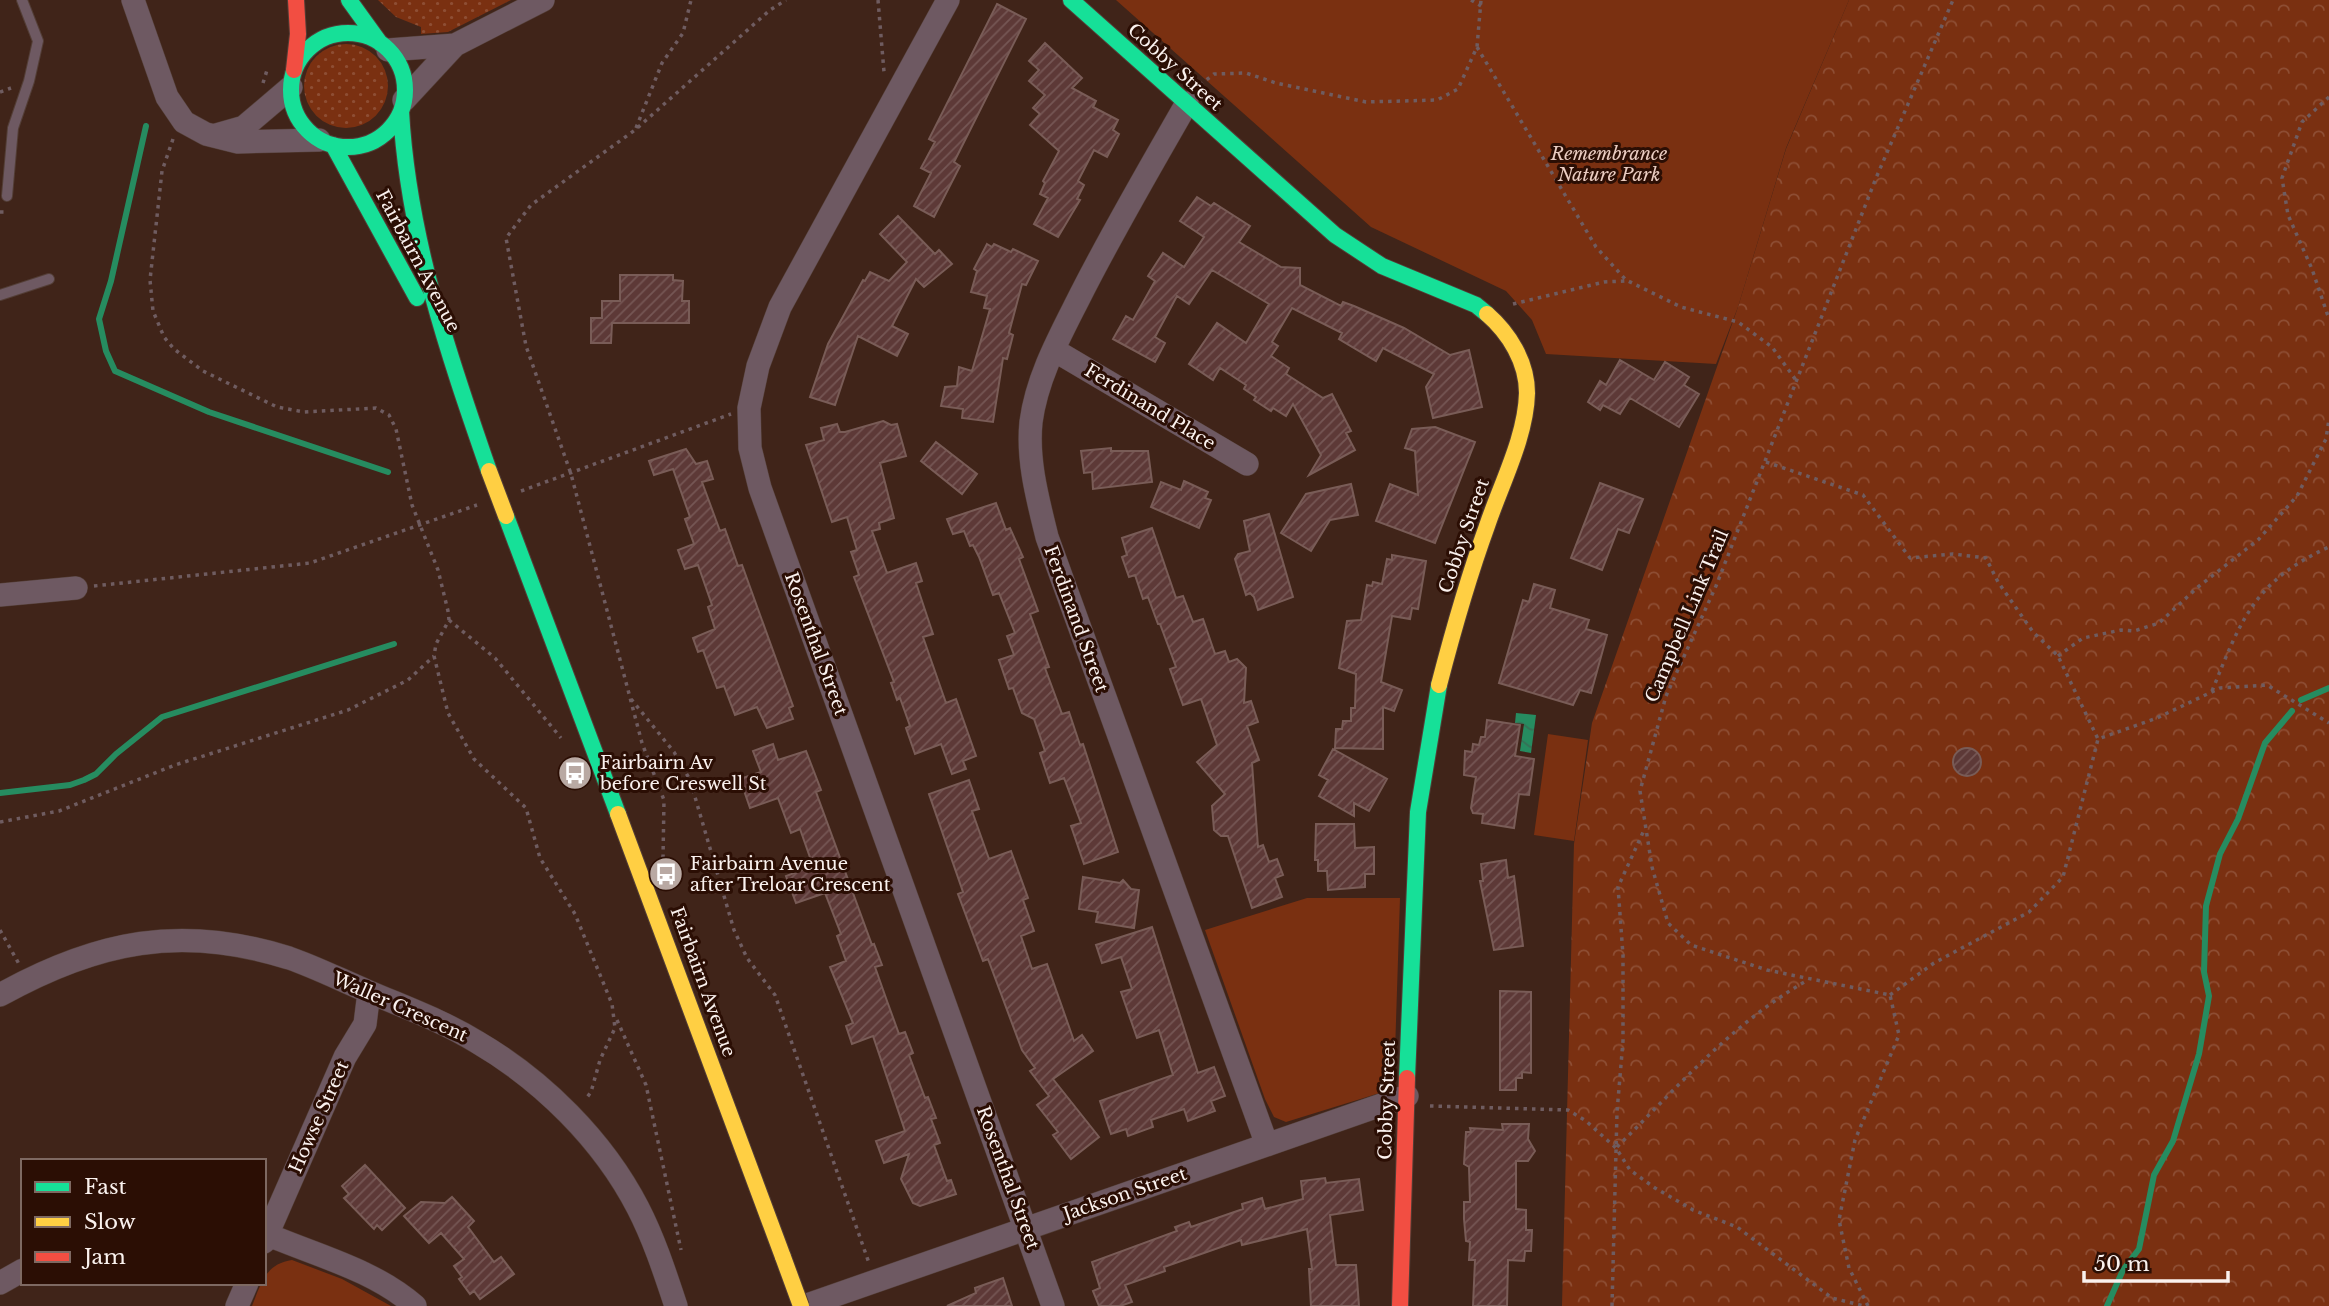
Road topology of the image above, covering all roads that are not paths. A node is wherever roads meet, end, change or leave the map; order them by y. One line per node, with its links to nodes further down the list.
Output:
1 (22, 0): 15 (lane)
2 (133, 0): 13 (street)
3 (296, 0): 10 (main road)
4 (349, 0): 9 (main road)
5 (542, 0): 8 (street)
6 (948, 0): 27 (street, Rosenthal Street)
7 (1071, 0): 11 (main road, Cobby Street)
8 (455, 45): 9 (street); 12 (street)
9 (384, 47): 10 (main road); 12 (main road)
10 (292, 79): 13 (street); 14 (main road)
11 (1187, 103): 18 (street, Ferdinand Street); 25 (main road, Cobby Street)
12 (402, 105): 14 (main road); 19 (main road, Fairbairn Avenue)
13 (213, 135): 14 (street)
14 (326, 143): 19 (main road, Fairbairn Avenue)
15 (7, 196)
16 (49, 279): 17 (lane)
17 (0, 295)
18 (1054, 350): 20 (street, Ferdinand Place); 26 (street, Ferdinand Street)
19 (464, 398): 36 (main road, Fairbairn Avenue, bridge)
20 (1247, 464)
21 (76, 588): 22 (street)
22 (0, 595)
23 (369, 992): 24 (street, Waller Crescent); 28 (street, Howse Street); 35 (street, Waller Crescent)
24 (0, 995)
25 (1407, 1101): 26 (street, Jackson Street); 38 (main road, Cobby Street)
26 (1267, 1144): 27 (street, Jackson Street)
27 (1026, 1228): 36 (street, Jackson Street); 37 (street, Rosenthal Street)
28 (266, 1235)
29 (266, 1237): 34 (street)
30 (21, 1271): 31 (street)
31 (0, 1283)
32 (246, 1285): 33 (street)
33 (237, 1306)
34 (415, 1306)
35 (676, 1306)
36 (803, 1306)
37 (1054, 1306)
38 (1400, 1306)

